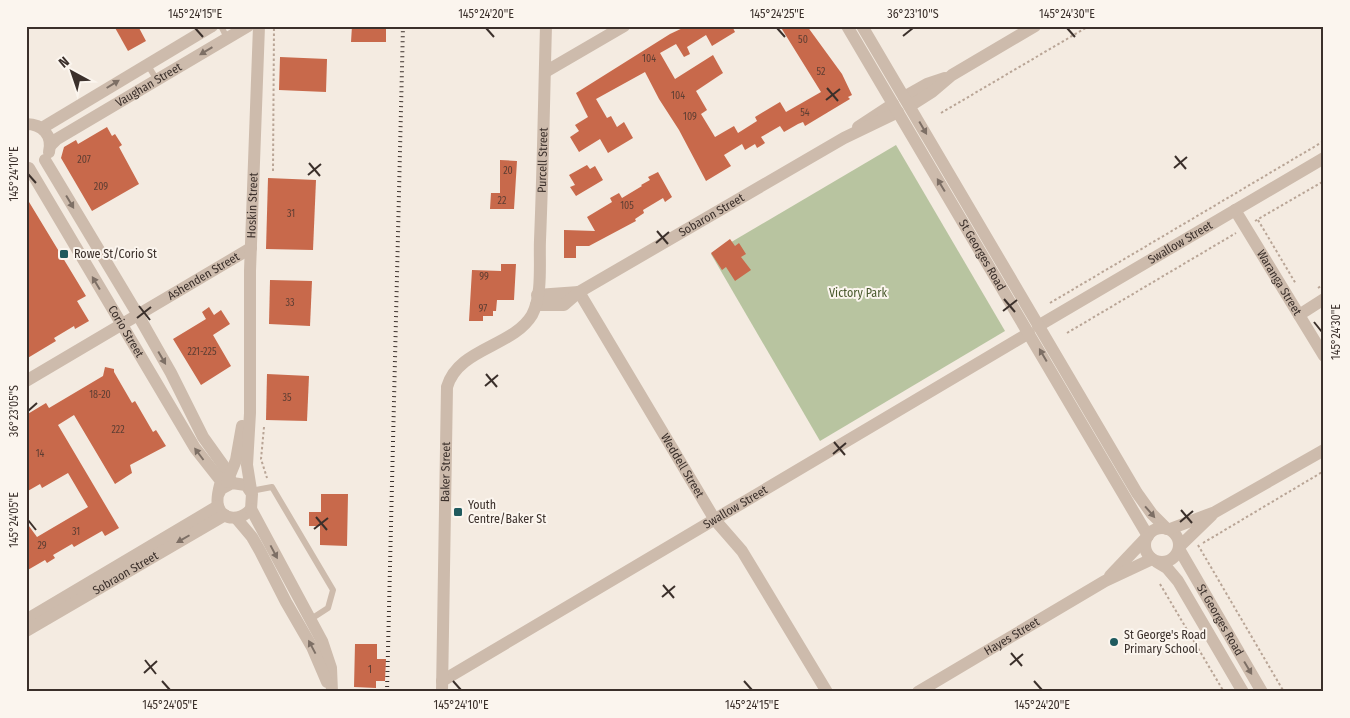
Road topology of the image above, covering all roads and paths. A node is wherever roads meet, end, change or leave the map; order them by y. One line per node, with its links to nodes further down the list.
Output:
1 (212, 26): 14 (street, Vaughan Street)
2 (221, 26): 11 (lane)
3 (248, 26): 11 (street, Vaughan Street)
4 (259, 26): 33 (street, Hoskin Street)
5 (274, 26): 28 (path)
6 (546, 26): 15 (street, Purcell Street)
7 (624, 26): 15 (street)
8 (1035, 26): 17 (street)
9 (1088, 26): 19 (path)
10 (856, 28): 12 (street, St Georges Road); 13 (street, St Georges Road)
11 (228, 38): 16 (street, Vaughan Street, one-way to 16)
12 (879, 54): 13 (street); 17 (street, St Georges Road)
13 (867, 60): 18 (street, St Georges Road)
14 (147, 64): 16 (lane); 21 (street, Vaughan Street, one-way to 14)
15 (545, 72): 37 (street, Purcell Street)
16 (157, 80): 23 (street, Vaughan Street)
17 (907, 101): 18 (street, Sobaron Street); 24 (street, St Georges Road, one-way to 24)
18 (895, 108): 24 (street, St Georges Road); 35 (street, Sobaron Street)
19 (941, 113)
20 (26, 124): 21 (street)
21 (42, 128): 23 (street)
22 (1324, 141): 38 (path)
23 (51, 145): 26 (street)
24 (932, 157): 42 (street, St Georges Road)
25 (1324, 158): 30 (street, Swallow Street)
26 (45, 160): 27 (street); 39 (street, Corio Street, one-way to 39)
27 (28, 167): 41 (street, Corio Street, one-way to 27)
28 (273, 171)
29 (1324, 181): 31 (path)
30 (1235, 210): 32 (street, Waranga Street); 42 (street, Swallow Street)
31 (1258, 220): 32 (path); 34 (path)
32 (1246, 227): 40 (street, Waranga Street); 43 (path)
33 (251, 248): 39 (street, Ashenden Street); 46 (street, Hoskin Street)
34 (1298, 288)
35 (579, 292): 37 (street, Sobaron Street); 57 (street, Weddell Street)
36 (1324, 299): 40 (street)
37 (536, 300): 71 (street, Baker Street)
38 (1050, 303)
39 (138, 315): 41 (street, Ashenden Street); 50 (street, Corio Street, one-way to 50)
40 (1299, 315): 44 (street, Waranga Street)
41 (120, 326): 45 (street, Ashenden Street); 54 (street, Corio Street, one-way to 41)
42 (1034, 329): 53 (street, St Georges Road); 57 (street, Swallow Street)
43 (1067, 332)
44 (1324, 356)
45 (26, 381)
46 (249, 385): 50 (street, Hoskin Street); 52 (street, Hoskin Street)
47 (264, 426): 51 (path)
48 (1324, 450): 56 (street)
49 (1324, 471): 78 (path)
50 (229, 481): 52 (street); 54 (street)
51 (272, 487): 52 (lane); 67 (lane)
52 (251, 491): 55 (street)
53 (1134, 499): 58 (street, St Georges Road, one-way to 58); 59 (street, St Georges Road)
54 (224, 509): 55 (street); 68 (street, Sobraon Street); 70 (street, Sobraon Street, one-way to 70); 73 (street, Corio Street, one-way to 54)
55 (251, 509): 67 (street, Corio Street, one-way to 67)
56 (1215, 512): 58 (street); 60 (street)
57 (715, 520): 71 (street, Swallow Street); 72 (street, Weddell Street)
58 (1168, 529): 59 (street); 60 (street)
59 (1147, 537): 61 (street); 62 (street, Hayes Street)
60 (1179, 548): 61 (street); 63 (street, St Georges Road)
61 (1154, 560): 62 (street, Hayes Street); 65 (street, St Georges Road)
62 (1105, 581): 74 (street, Hayes Street)
63 (1197, 581): 65 (street); 66 (street, St Georges Road)
64 (1160, 584): 75 (path)
65 (1182, 589): 69 (street, St Georges Road)
66 (1217, 614): 69 (street); 77 (street, St Georges Road, one-way to 77)
67 (311, 619): 73 (street, Corio Street)
68 (26, 620)
69 (1202, 622): 76 (street, St Georges Road)
70 (26, 631)
71 (442, 686)
72 (825, 690)
73 (331, 692)
74 (918, 692)
75 (1224, 692)
76 (1243, 692)
77 (1262, 692)
78 (1284, 692)

